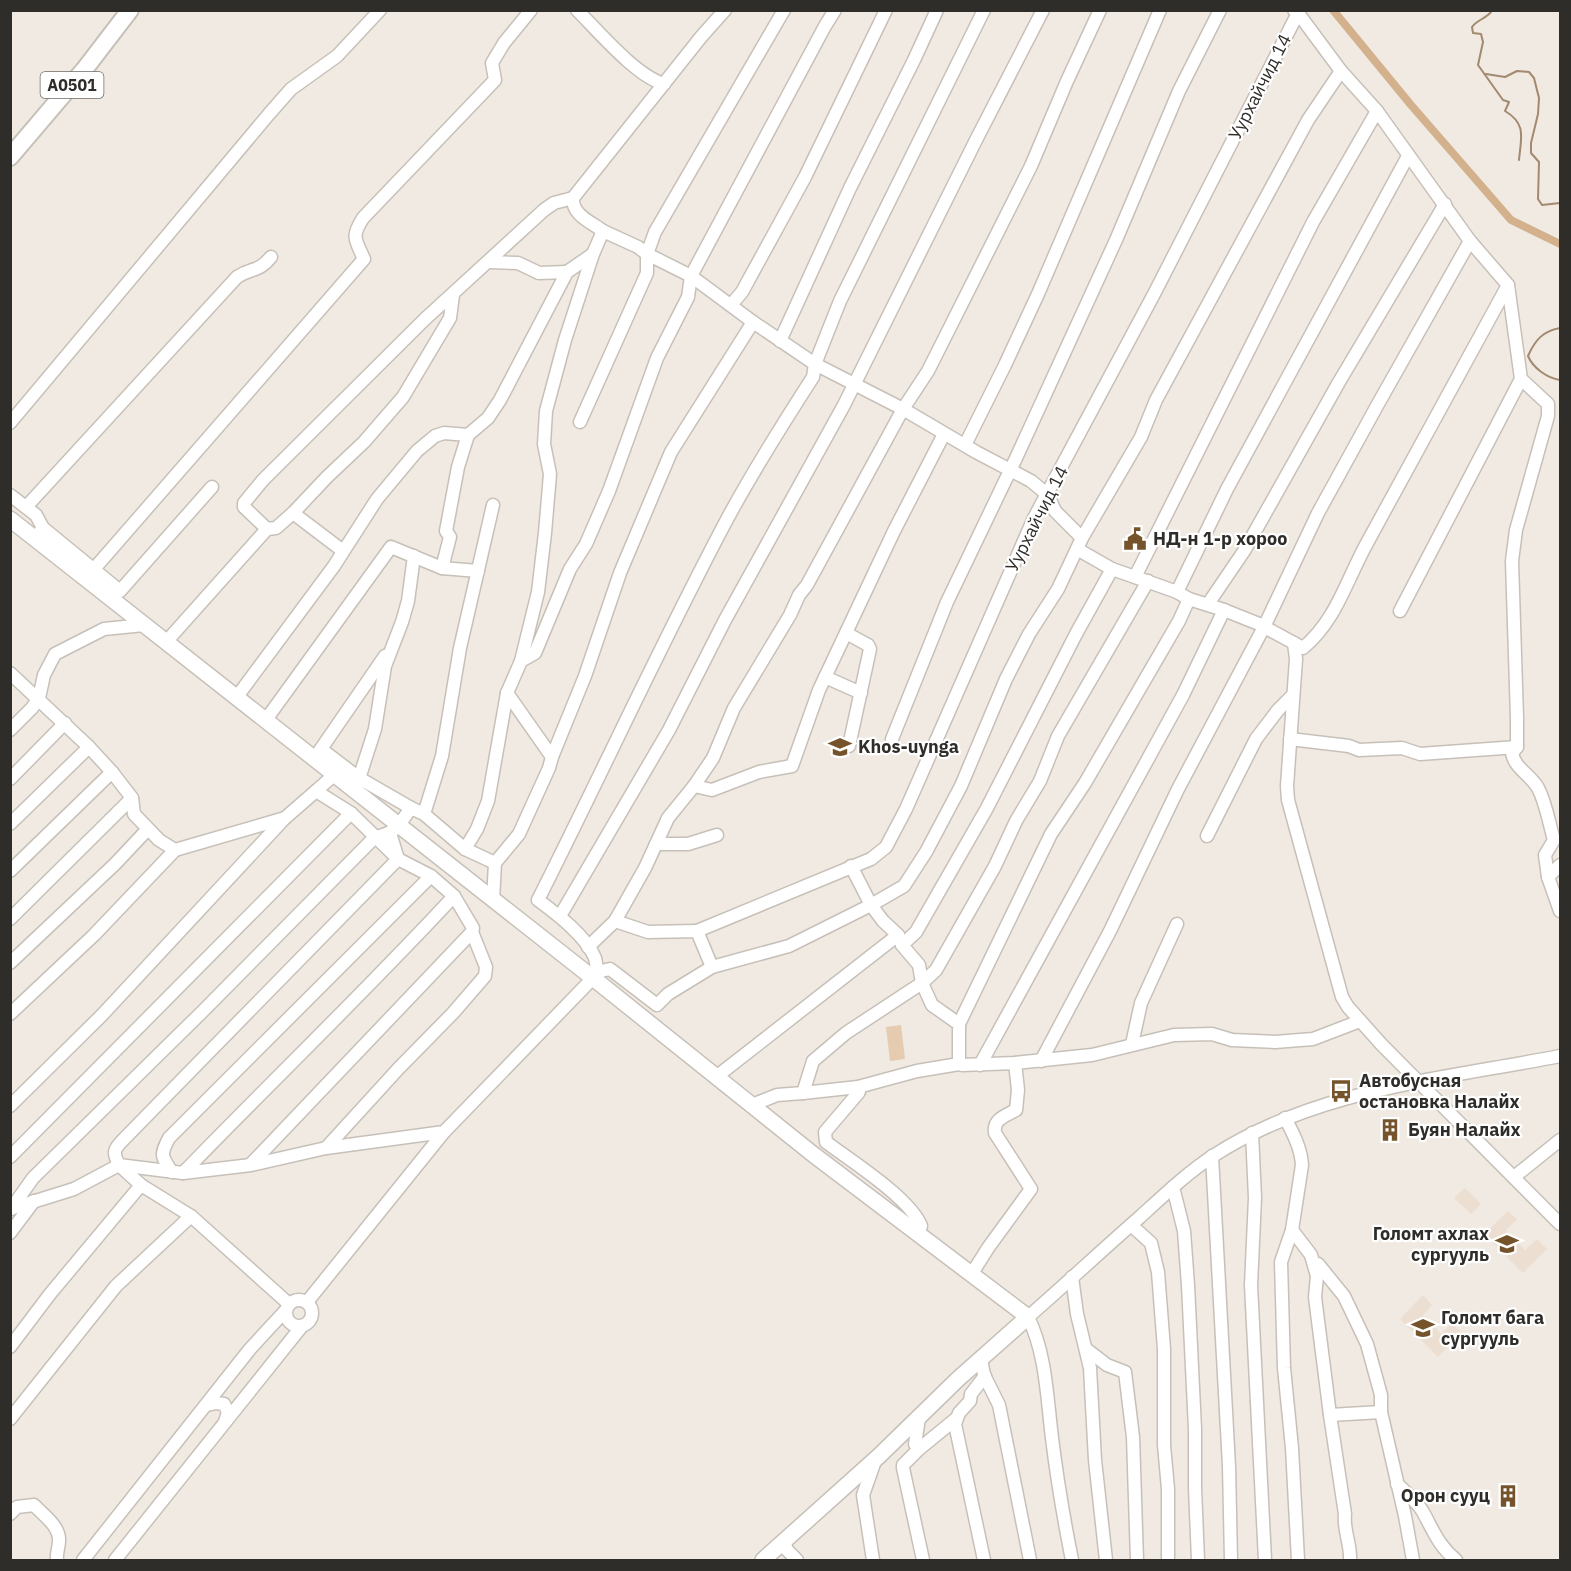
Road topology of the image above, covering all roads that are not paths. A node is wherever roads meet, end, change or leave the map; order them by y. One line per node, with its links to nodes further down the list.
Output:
1 (130, 10): 19 (highway, A0501)
2 (380, 10): 42 (street)
3 (531, 10): 60 (street)
4 (577, 10): 17 (street)
5 (725, 10): 17 (street)
6 (784, 10): 26 (street)
7 (835, 10): 30 (street)
8 (886, 10): 33 (street)
9 (937, 10): 35 (street)
10 (984, 10): 36 (street)
11 (1043, 10): 38 (street)
12 (1100, 10): 39 (street)
13 (1160, 10): 45 (street)
14 (1220, 10): 46 (street)
15 (1296, 12): 16 (street); 49 (street, Уурхайчид 14)
16 (1341, 70): 18 (street); 56 (street)
17 (664, 84): 21 (street)
18 (1377, 111): 20 (street); 63 (street)
19 (11, 156)
20 (1408, 156): 22 (street); 64 (street)
21 (573, 198): 23 (street); 28 (street)
22 (1445, 204): 24 (street); 66 (street)
23 (603, 231): 25 (street); 26 (street)
24 (1470, 241): 31 (street); 70 (street)
25 (593, 254): 29 (street); 75 (street)
26 (647, 254): 30 (street); 41 (street)
27 (271, 257): 51 (street)
28 (490, 262): 29 (street); 32 (street)
29 (567, 272): 44 (street)
30 (691, 276): 33 (street); 75 (street)
31 (1508, 285): 37 (street); 74 (street)
32 (453, 295): 52 (street); 54 (street)
33 (730, 305): 34 (street)
34 (753, 322): 35 (street); 92 (street)
35 (780, 340): 36 (street)
36 (815, 364): 38 (street); 124 (street)
37 (1521, 380): 40 (street); 68 (street)
38 (854, 382): 39 (street); 124 (street)
39 (903, 409): 43 (street); 97 (street)
40 (1555, 412): 90 (street)
41 (580, 422)
42 (10, 423)
43 (944, 434): 45 (street); 71 (street)
44 (468, 435): 57 (street); 59 (street)
45 (964, 446): 46 (street)
46 (1009, 469): 49 (street); 86 (street)
47 (212, 487): 60 (street)
48 (10, 495): 51 (street)
49 (1048, 495): 56 (street); 116 (street, Уурхайчид 14)
50 (493, 505): 62 (street)
51 (26, 507): 55 (street)
52 (293, 513): 54 (street); 57 (street)
53 (10, 519): 55 (main road)
54 (267, 529): 72 (street)
55 (39, 533): 60 (street); 69 (main road)
56 (1080, 543): 61 (street); 122 (street)
57 (343, 551): 82 (street)
58 (414, 556): 59 (street); 73 (street); 83 (street)
59 (442, 568): 62 (street)
60 (93, 569)
61 (1112, 569): 63 (street); 130 (street)
62 (478, 571): 102 (street)
63 (1141, 579): 64 (street); 135 (street)
64 (1177, 592): 65 (street)
65 (1189, 599): 66 (street); 138 (street)
66 (1208, 604): 67 (street)
67 (1224, 610): 70 (street); 144 (street)
68 (1400, 611)
69 (144, 625): 72 (main road); 81 (street)
70 (1264, 627): 74 (street); 141 (street)
71 (846, 633): 77 (street); 79 (street)
72 (166, 642): 82 (main road)
73 (395, 642): 91 (street); 96 (street)
74 (1294, 643): 80 (street)
75 (521, 661): 78 (street)
76 (12, 676): 81 (street)
77 (825, 677): 79 (street); 97 (street)
78 (507, 693): 92 (street); 111 (street)
79 (861, 693): 88 (street)
80 (1293, 694): 87 (street); 108 (street)
81 (39, 698): 84 (street); 85 (street)
82 (236, 698): 83 (main road)
83 (265, 721): 91 (main road)
84 (65, 723): 89 (street); 95 (street)
85 (10, 730)
86 (892, 739)
87 (1290, 739): 90 (street); 137 (street)
88 (849, 746)
89 (89, 747): 93 (street); 104 (street)
90 (1517, 747): 119 (street)
91 (317, 754): 94 (main road); 96 (street)
92 (552, 757): 114 (street)
93 (112, 772): 99 (street); 117 (street)
94 (334, 775): 96 (main road); 98 (street)
95 (10, 779)
96 (357, 784): 100 (street); 106 (main road)
97 (694, 786): 110 (street)
98 (316, 791): 101 (street); 103 (street)
99 (132, 798): 105 (street); 125 (street)
100 (411, 808): 102 (street); 106 (street)
101 (351, 813): 109 (street); 157 (street)
102 (424, 814): 111 (street)
103 (285, 818): 112 (street); 150 (street)
104 (10, 824)
105 (147, 830): 112 (street); 132 (street)
106 (394, 830): 109 (street); 113 (street); 121 (main road)
107 (717, 835): 110 (street)
108 (1207, 836)
109 (375, 837): 113 (street); 165 (street)
110 (656, 844): 126 (street)
111 (465, 849): 114 (street)
112 (175, 850): 136 (street)
113 (398, 859): 118 (street); 158 (street)
114 (495, 863): 121 (street)
115 (1560, 865): 119 (street)
116 (851, 866): 122 (street); 128 (street, Уурхайчид 14)
117 (10, 871)
118 (431, 876): 120 (street); 160 (street)
119 (1548, 877): 123 (street)
120 (454, 896): 129 (street); 160 (street)
121 (493, 900): 134 (main road)
122 (871, 905): 130 (street); 133 (street)
123 (1560, 911)
124 (560, 916): 131 (street)
125 (10, 919)
126 (615, 921): 128 (street); 131 (street)
127 (1178, 924): 139 (street)
128 (697, 931): 133 (street)
129 (472, 932): 155 (street); 159 (street)
130 (900, 940): 135 (street); 145 (street)
131 (588, 947): 134 (street)
132 (10, 963)
133 (712, 967): 134 (street)
134 (596, 977): 145 (main road); 152 (street)
135 (922, 983): 138 (street); 148 (street)
136 (10, 1014)
137 (1360, 1021): 139 (street); 146 (street)
138 (960, 1024): 143 (street)
139 (1132, 1044): 141 (street)
140 (1560, 1056): 146 (street)
141 (1041, 1061): 142 (street)
142 (1015, 1063): 144 (street); 173 (street)
143 (959, 1065): 144 (street); 147 (street)
144 (980, 1065)
145 (716, 1077): 149 (main road)
146 (1418, 1082): 151 (street); 161 (street)
147 (858, 1087): 148 (street); 171 (street)
148 (803, 1093): 149 (street)
149 (752, 1105): 171 (main road)
150 (10, 1106)
151 (1286, 1118): 153 (street); 169 (street)
152 (444, 1132): 155 (street); 175 (street)
153 (1252, 1133): 156 (street); 210 (street)
154 (1560, 1140): 161 (street)
155 (326, 1148): 159 (street)
156 (1212, 1156): 163 (street); 209 (street)
157 (10, 1157)
158 (119, 1165): 160 (street); 162 (street); 164 (street)
159 (251, 1165): 160 (street)
160 (177, 1172)
161 (1514, 1177): 167 (street)
162 (141, 1185): 166 (street); 179 (street)
163 (1173, 1187): 168 (street); 208 (street)
164 (35, 1200): 165 (street); 170 (street)
165 (11, 1209)
166 (191, 1216): 176 (street); 188 (street)
167 (1560, 1224)
168 (1131, 1225): 174 (street); 207 (street)
169 (1292, 1230): 172 (street); 211 (street)
170 (10, 1233)
171 (918, 1234): 173 (main road)
172 (1311, 1255): 184 (street); 185 (street)
173 (971, 1275): 177 (main road)
174 (1072, 1277): 177 (street); 180 (street)
175 (307, 1302): 176 (street); 178 (street)
176 (288, 1307): 178 (street); 183 (street)
177 (1028, 1317): 181 (main road); 204 (street)
178 (302, 1326): 189 (street)
179 (10, 1347)
180 (1086, 1349): 205 (street); 206 (street)
181 (981, 1359): 182 (street); 186 (main road)
182 (985, 1376): 187 (street); 203 (street)
183 (207, 1404): 189 (street); 196 (street)
184 (1381, 1412): 185 (street); 192 (street)
185 (1330, 1415): 212 (street)
186 (919, 1418): 190 (street); 191 (main road)
187 (957, 1418): 190 (street); 202 (street)
188 (10, 1419)
189 (225, 1423): 197 (street)
190 (918, 1449): 201 (street)
191 (875, 1460): 194 (main road); 200 (street)
192 (1397, 1484): 213 (street); 214 (street)
193 (10, 1514): 195 (street)
194 (784, 1541): 198 (main road); 199 (street)
195 (57, 1560)
196 (84, 1560)
197 (115, 1560)
198 (763, 1560)
199 (797, 1560)
200 (873, 1560)
201 (923, 1560)
202 (984, 1560)
203 (1030, 1560)
204 (1072, 1560)
205 (1106, 1560)
206 (1137, 1560)
207 (1168, 1560)
208 (1198, 1560)
209 (1231, 1560)
210 (1265, 1560)
211 (1298, 1560)
212 (1350, 1560)
213 (1413, 1560)
214 (1456, 1560)

